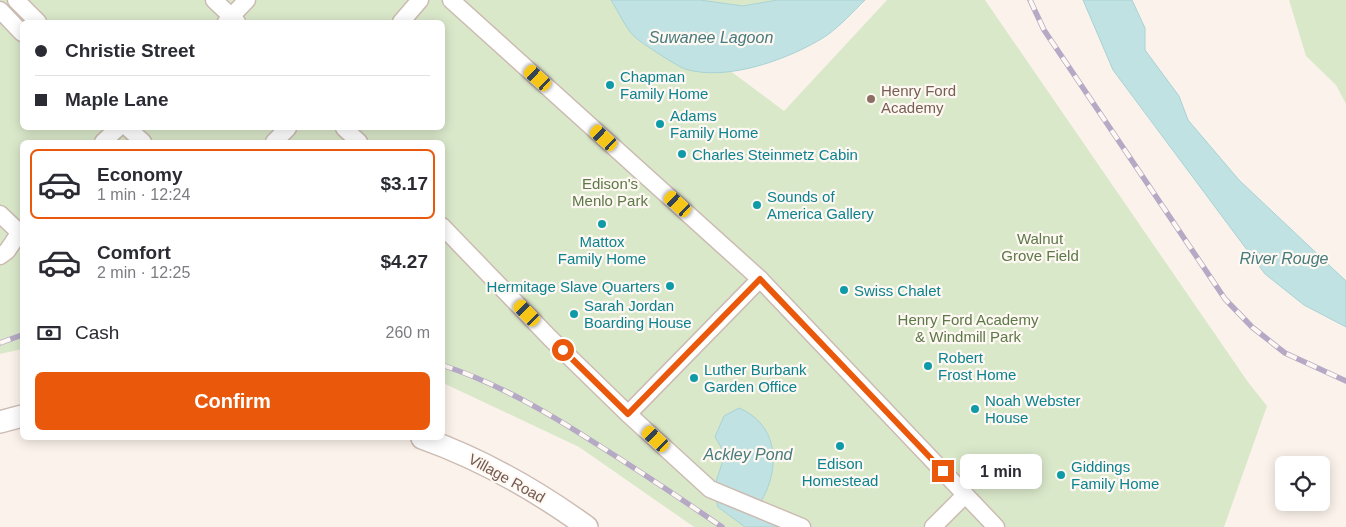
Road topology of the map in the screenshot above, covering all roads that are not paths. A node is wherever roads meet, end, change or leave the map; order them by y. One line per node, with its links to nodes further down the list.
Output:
1 (16, 0): 7 (street)
2 (214, 0): 8 (street)
3 (247, 0): 9 (street)
4 (420, 0): 10 (street)
5 (451, 0): 25 (street)
6 (0, 10): 11 (street)
7 (36, 20)
8 (231, 20)
9 (233, 20)
10 (403, 20)
11 (20, 31)
12 (116, 130): 16 (street)
13 (130, 130): 17 (street)
14 (286, 130): 18 (street)
15 (346, 130): 19 (street)
16 (104, 140)
17 (141, 140)
18 (276, 140)
19 (357, 140)
20 (0, 214): 22 (street)
21 (445, 229): 26 (street)
22 (20, 230)
23 (20, 232): 24 (street)
24 (0, 256)
25 (760, 279): 26 (street); 30 (street)
26 (628, 414): 32 (street)
27 (20, 417): 28 (street)
28 (0, 422)
29 (427, 440): 31 (street, Village Road)
30 (965, 495): 33 (street); 34 (street)
31 (587, 527)
32 (802, 527)
33 (933, 527)
34 (996, 527)

